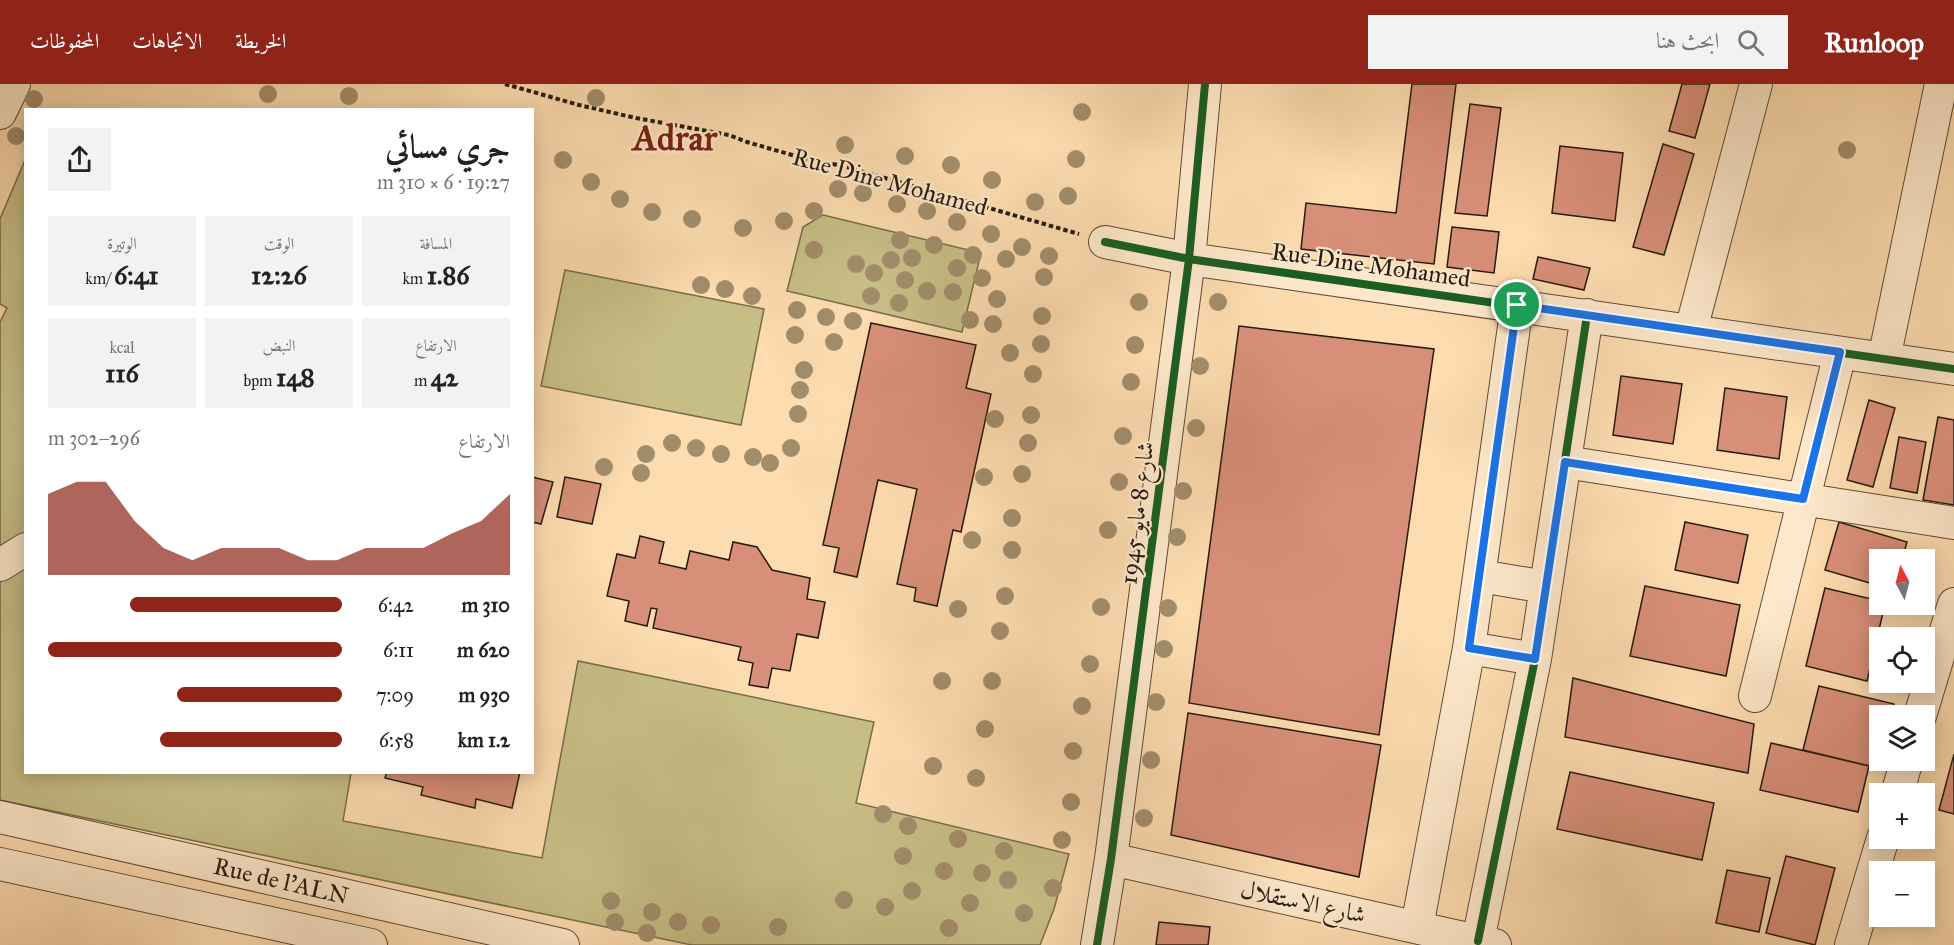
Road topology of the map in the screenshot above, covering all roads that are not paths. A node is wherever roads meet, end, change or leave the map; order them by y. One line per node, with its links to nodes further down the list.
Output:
1 (14, 84): 5 (street)
2 (1205, 84): 7 (street, شارع 8 مايو 1945)
3 (1756, 84): 10 (street)
4 (1941, 84): 12 (street)
5 (0, 113)
6 (1105, 242): 7 (street, Rue Dine Mohamed)
7 (1189, 259): 8 (street, Rue Dine Mohamed); 28 (street, شارع 8 مايو 1945)
8 (1517, 305): 9 (street, Rue Dine Mohamed); 19 (street)
9 (1587, 315): 10 (street, Rue Dine Mohamed); 14 (street)
10 (1692, 330): 11 (street, Rue Dine Mohamed)
11 (1840, 352): 12 (street, Rue Dine Mohamed); 15 (street)
12 (1884, 359): 13 (street, Rue Dine Mohamed)
13 (1954, 369)
14 (1565, 462): 15 (street); 20 (street)
15 (1803, 499): 16 (street); 24 (street)
16 (1954, 523)
17 (24, 550): 18 (street)
18 (0, 565)
19 (1479, 576): 20 (street); 22 (street)
20 (1546, 587): 23 (street)
21 (1954, 604): 25 (street)
22 (1469, 648): 23 (street); 31 (street)
23 (1535, 659): 33 (street)
24 (1755, 696)
25 (1923, 705)
26 (0, 817): 30 (street, Rue de l'ALN)
27 (1880, 849): 37 (street)
28 (1111, 860): 31 (street, شارع الاستقلال); 36 (street, شارع 8 مايو 1945)
29 (0, 864): 32 (street, Rue de l'ALN)
30 (341, 895): 32 (street); 35 (street, Rue de l'ALN)
31 (1418, 927): 33 (street, شارع الاستقلال)
32 (333, 937): 34 (street, Rue de l'ALN)
33 (1486, 943)
34 (371, 945)
35 (563, 945)
36 (1096, 945)
37 (1851, 945)

